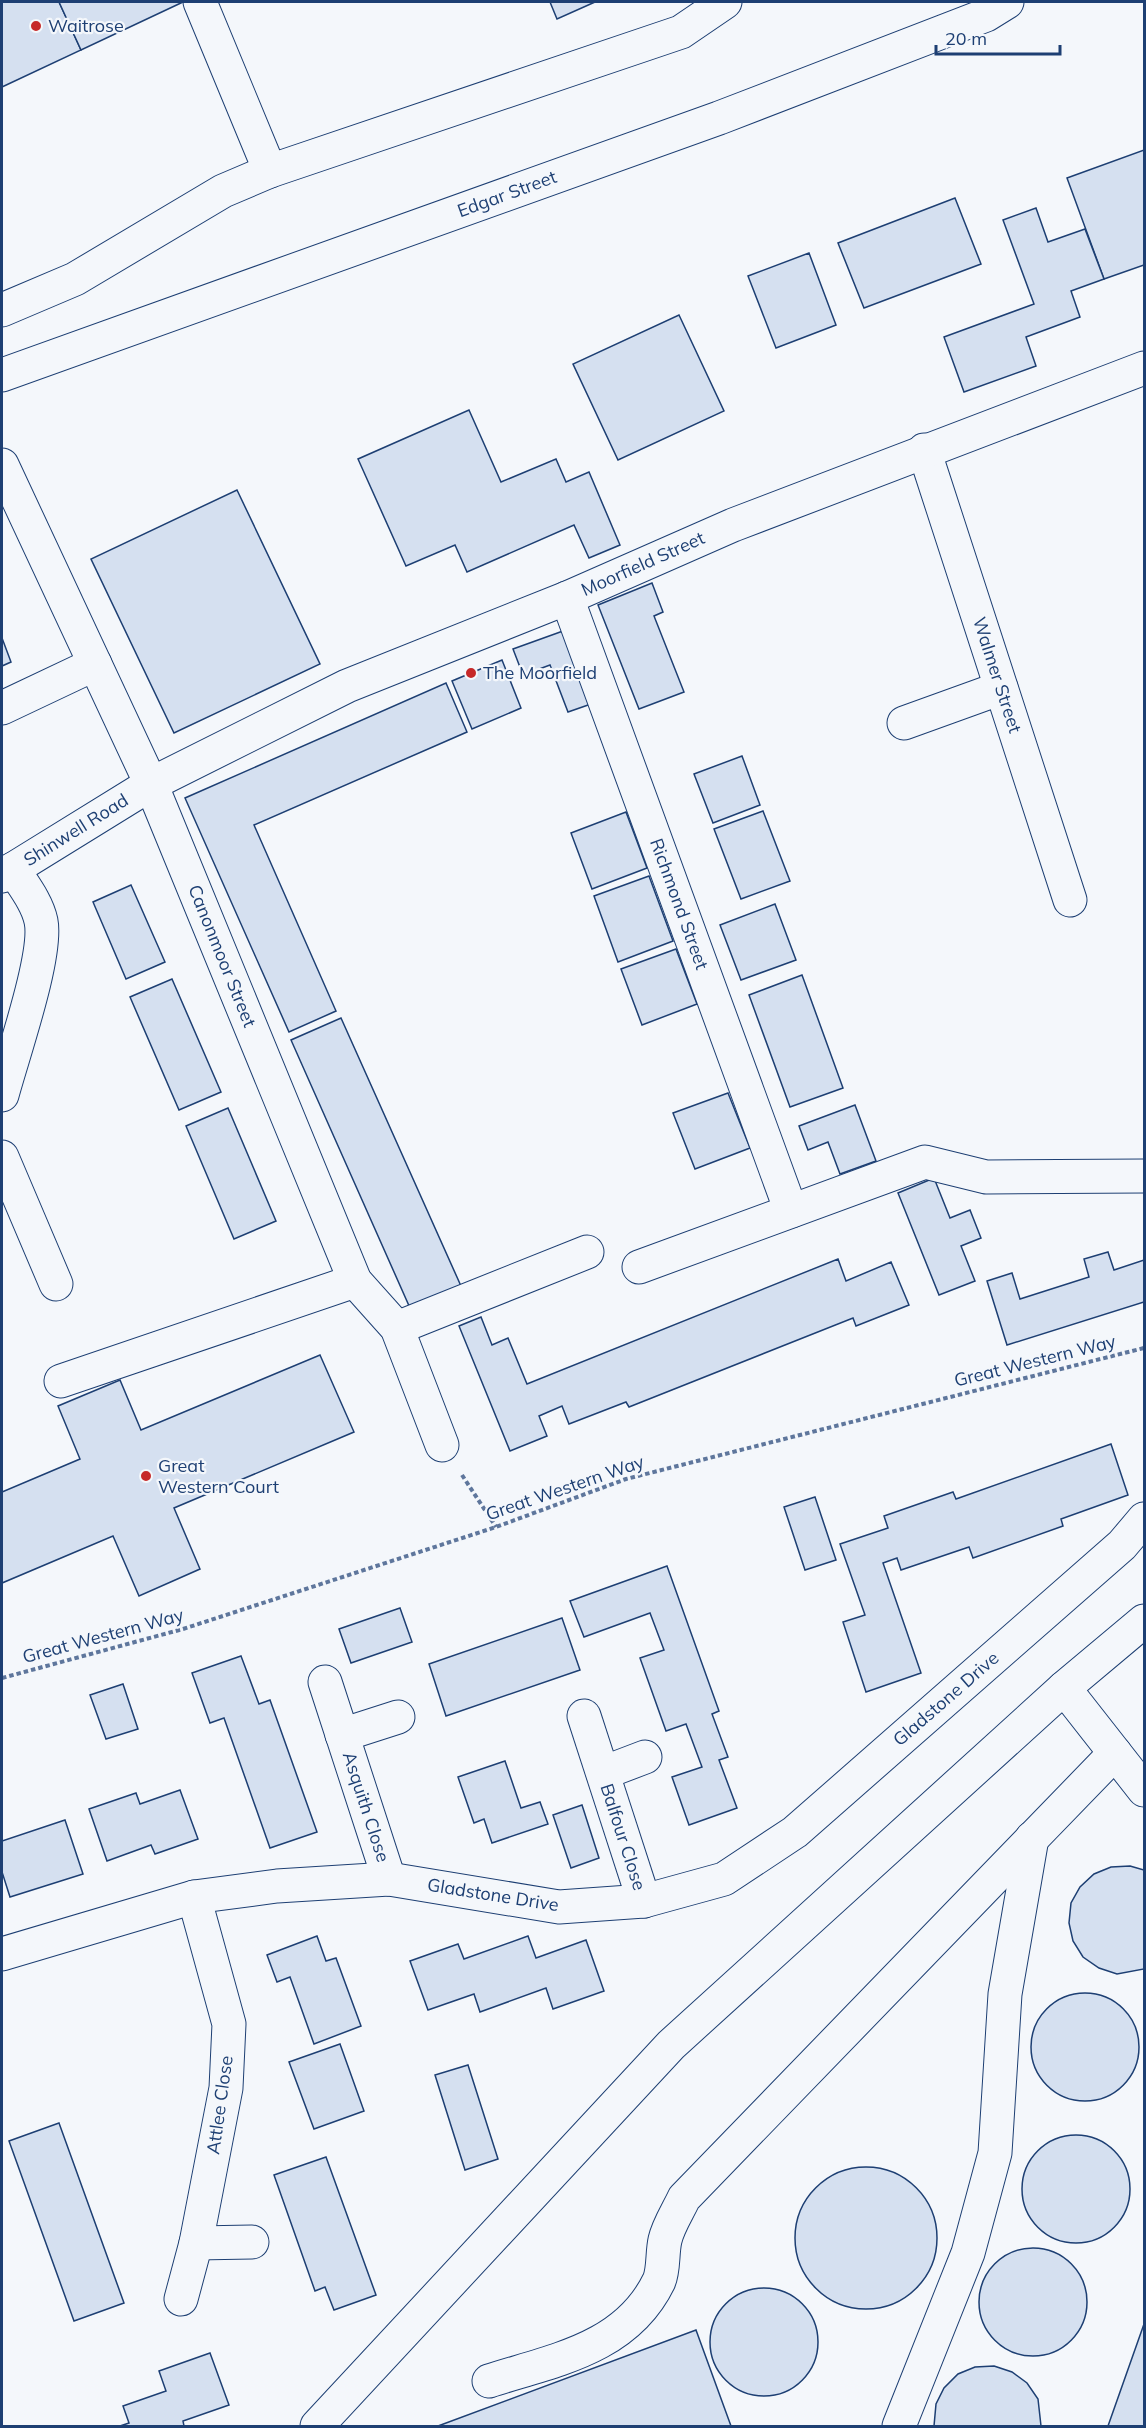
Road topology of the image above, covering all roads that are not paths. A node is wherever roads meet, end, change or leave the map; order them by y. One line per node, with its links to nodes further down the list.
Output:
1 (200, 2): 4 (main road)
2 (725, 2): 4 (main road)
3 (1007, 2): 7 (main road, Edgar Street)
4 (270, 171): 5 (main road)
5 (2, 310)
6 (1144, 368): 8 (main road, Moorfield Street)
7 (2, 375)
8 (924, 450): 10 (main road, Moorfield Street); 12 (main road, Walmer Street)
9 (2, 465): 11 (main road, Canonmoor Street)
10 (567, 598): 15 (main road, Moorfield Street); 21 (main road, Richmond Street)
11 (95, 664): 13 (main road); 15 (main road, Canonmoor Street)
12 (1001, 688): 14 (main road); 17 (main road, Walmer Street)
13 (2, 708)
14 (904, 723)
15 (151, 783): 16 (main road, Shinwell Road); 24 (main road, Canonmoor Street)
16 (7, 873): 18 (main road)
17 (1070, 900)
18 (2, 1095)
19 (2, 1157): 25 (main road)
20 (1144, 1176): 21 (main road)
21 (791, 1211): 23 (main road)
22 (586, 1252): 26 (main road)
23 (639, 1267)
24 (355, 1281): 26 (main road, Canonmoor Street); 27 (main road)
25 (56, 1284)
26 (397, 1328): 28 (main road, Canonmoor Street)
27 (61, 1381)
28 (442, 1445)
29 (1144, 1519): 43 (main road, Gladstone Drive)
30 (1144, 1621): 32 (main road)
31 (325, 1682): 35 (main road, Asquith Close)
32 (1064, 1688): 36 (main road); 49 (main road)
33 (585, 1716): 38 (main road, Balfour Close)
34 (398, 1717): 35 (main road, Asquith Close)
35 (342, 1735): 41 (main road, Asquith Close)
36 (1115, 1753): 39 (main road); 40 (main road)
37 (645, 1757): 38 (main road, Balfour Close)
38 (603, 1773): 43 (main road, Balfour Close)
39 (1144, 1790)
40 (1032, 1838): 48 (main road); 50 (main road)
41 (389, 1879): 42 (main road, Gladstone Drive); 43 (main road, Gladstone Drive)
42 (194, 1897): 44 (main road, Gladstone Drive); 46 (main road, Attlee Close)
43 (644, 1901)
44 (2, 1954)
45 (252, 2242): 46 (main road)
46 (196, 2243): 47 (main road, Attlee Close)
47 (180, 2300)
48 (489, 2381)
49 (316, 2427)
50 (899, 2427)

